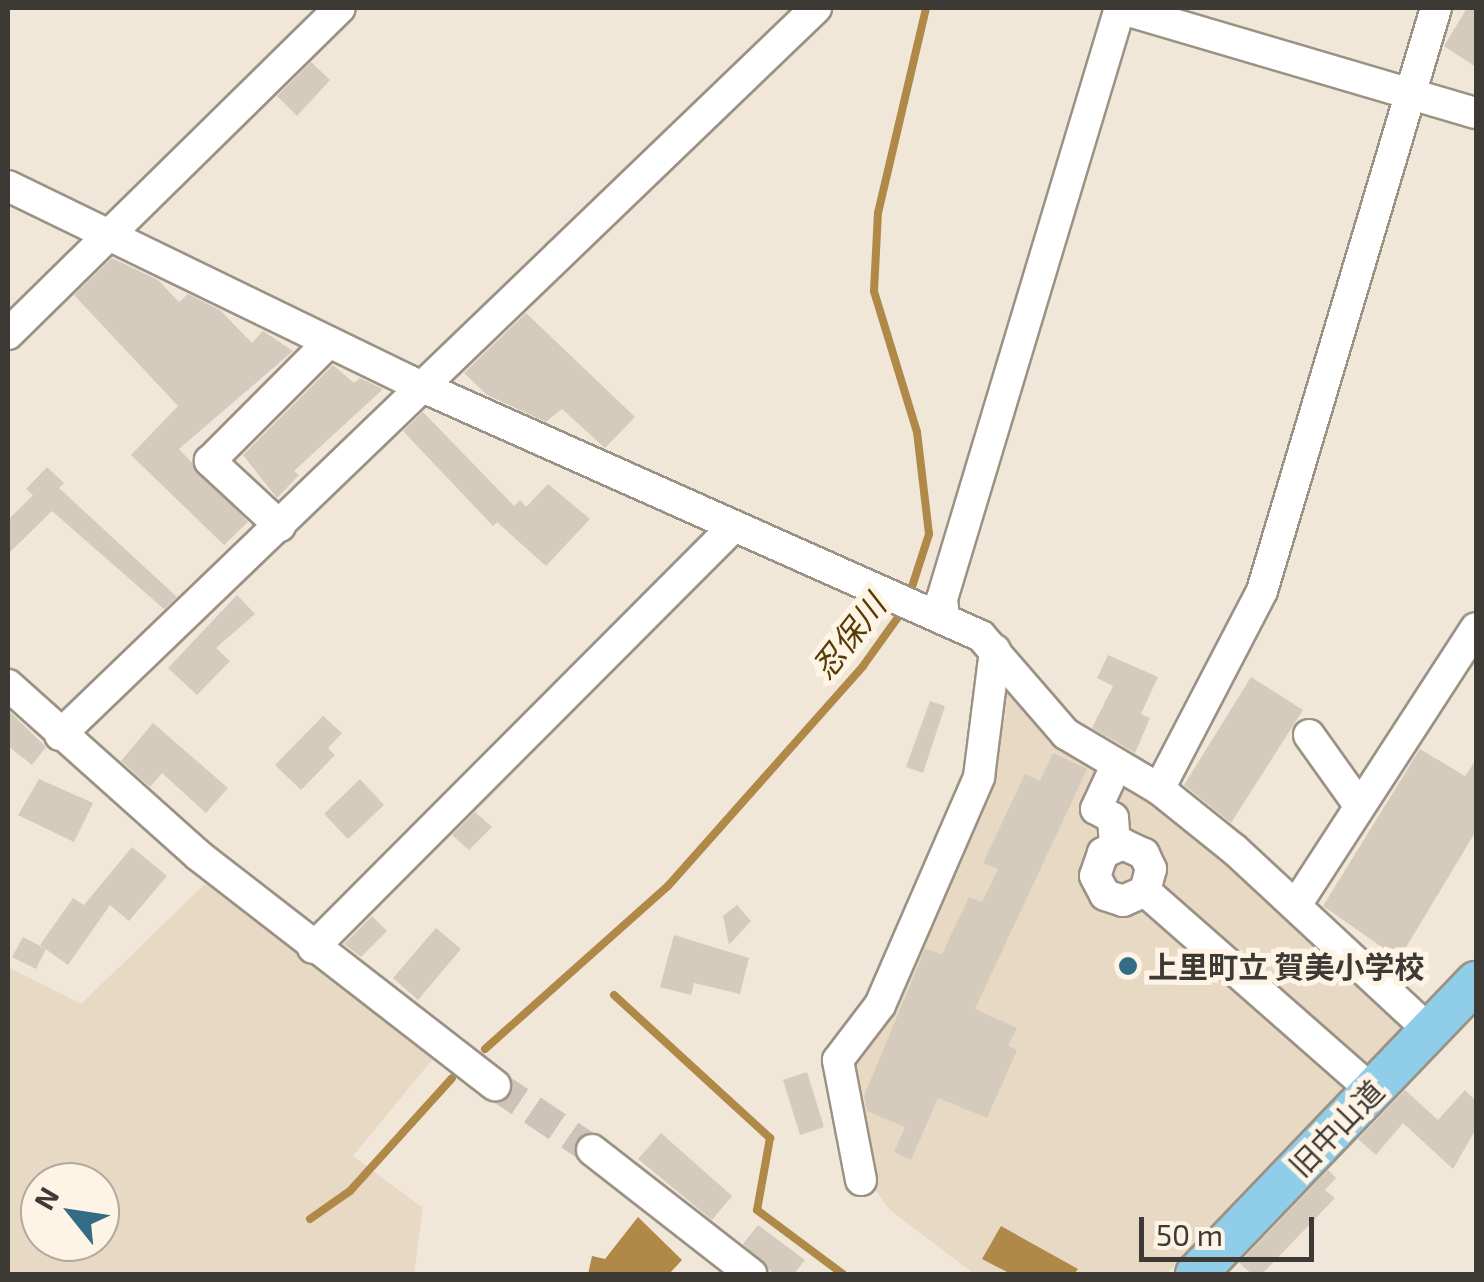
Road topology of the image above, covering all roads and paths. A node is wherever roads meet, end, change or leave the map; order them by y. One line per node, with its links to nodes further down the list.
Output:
1 (340, 8): 8 (street)
2 (816, 8): 11 (street)
3 (1120, 8): 5 (street); 14 (street)
4 (1436, 8): 5 (street)
5 (1410, 94): 6 (street); 21 (street)
6 (1476, 113)
7 (8, 186): 8 (street)
8 (106, 235): 9 (street); 10 (street)
9 (8, 334)
10 (329, 342): 11 (street); 12 (street)
11 (426, 388): 12 (street); 13 (street)
12 (280, 526): 18 (street)
13 (734, 526): 14 (street); 26 (street)
14 (933, 611): 16 (street)
15 (1476, 628): 22 (street)
16 (996, 650): 20 (street); 32 (street)
17 (8, 686): 18 (street)
18 (60, 735): 26 (street)
19 (1309, 735): 22 (street)
20 (1116, 766): 21 (street); 23 (street)
21 (1159, 789): 25 (street)
22 (1360, 806): 25 (street)
23 (1115, 846): 24 (street); 24 (street)
24 (1145, 891): 30 (street)
25 (1296, 905): 28 (street)
26 (313, 948): 29 (street)
27 (1476, 982): 28 (main road, 旧中山道)
28 (1430, 1031): 30 (main road, 旧中山道)
29 (495, 1086)
30 (1373, 1091): 34 (main road, 旧中山道)
31 (592, 1150): 33 (street)
32 (861, 1180)
33 (730, 1268)
34 (1196, 1274)

